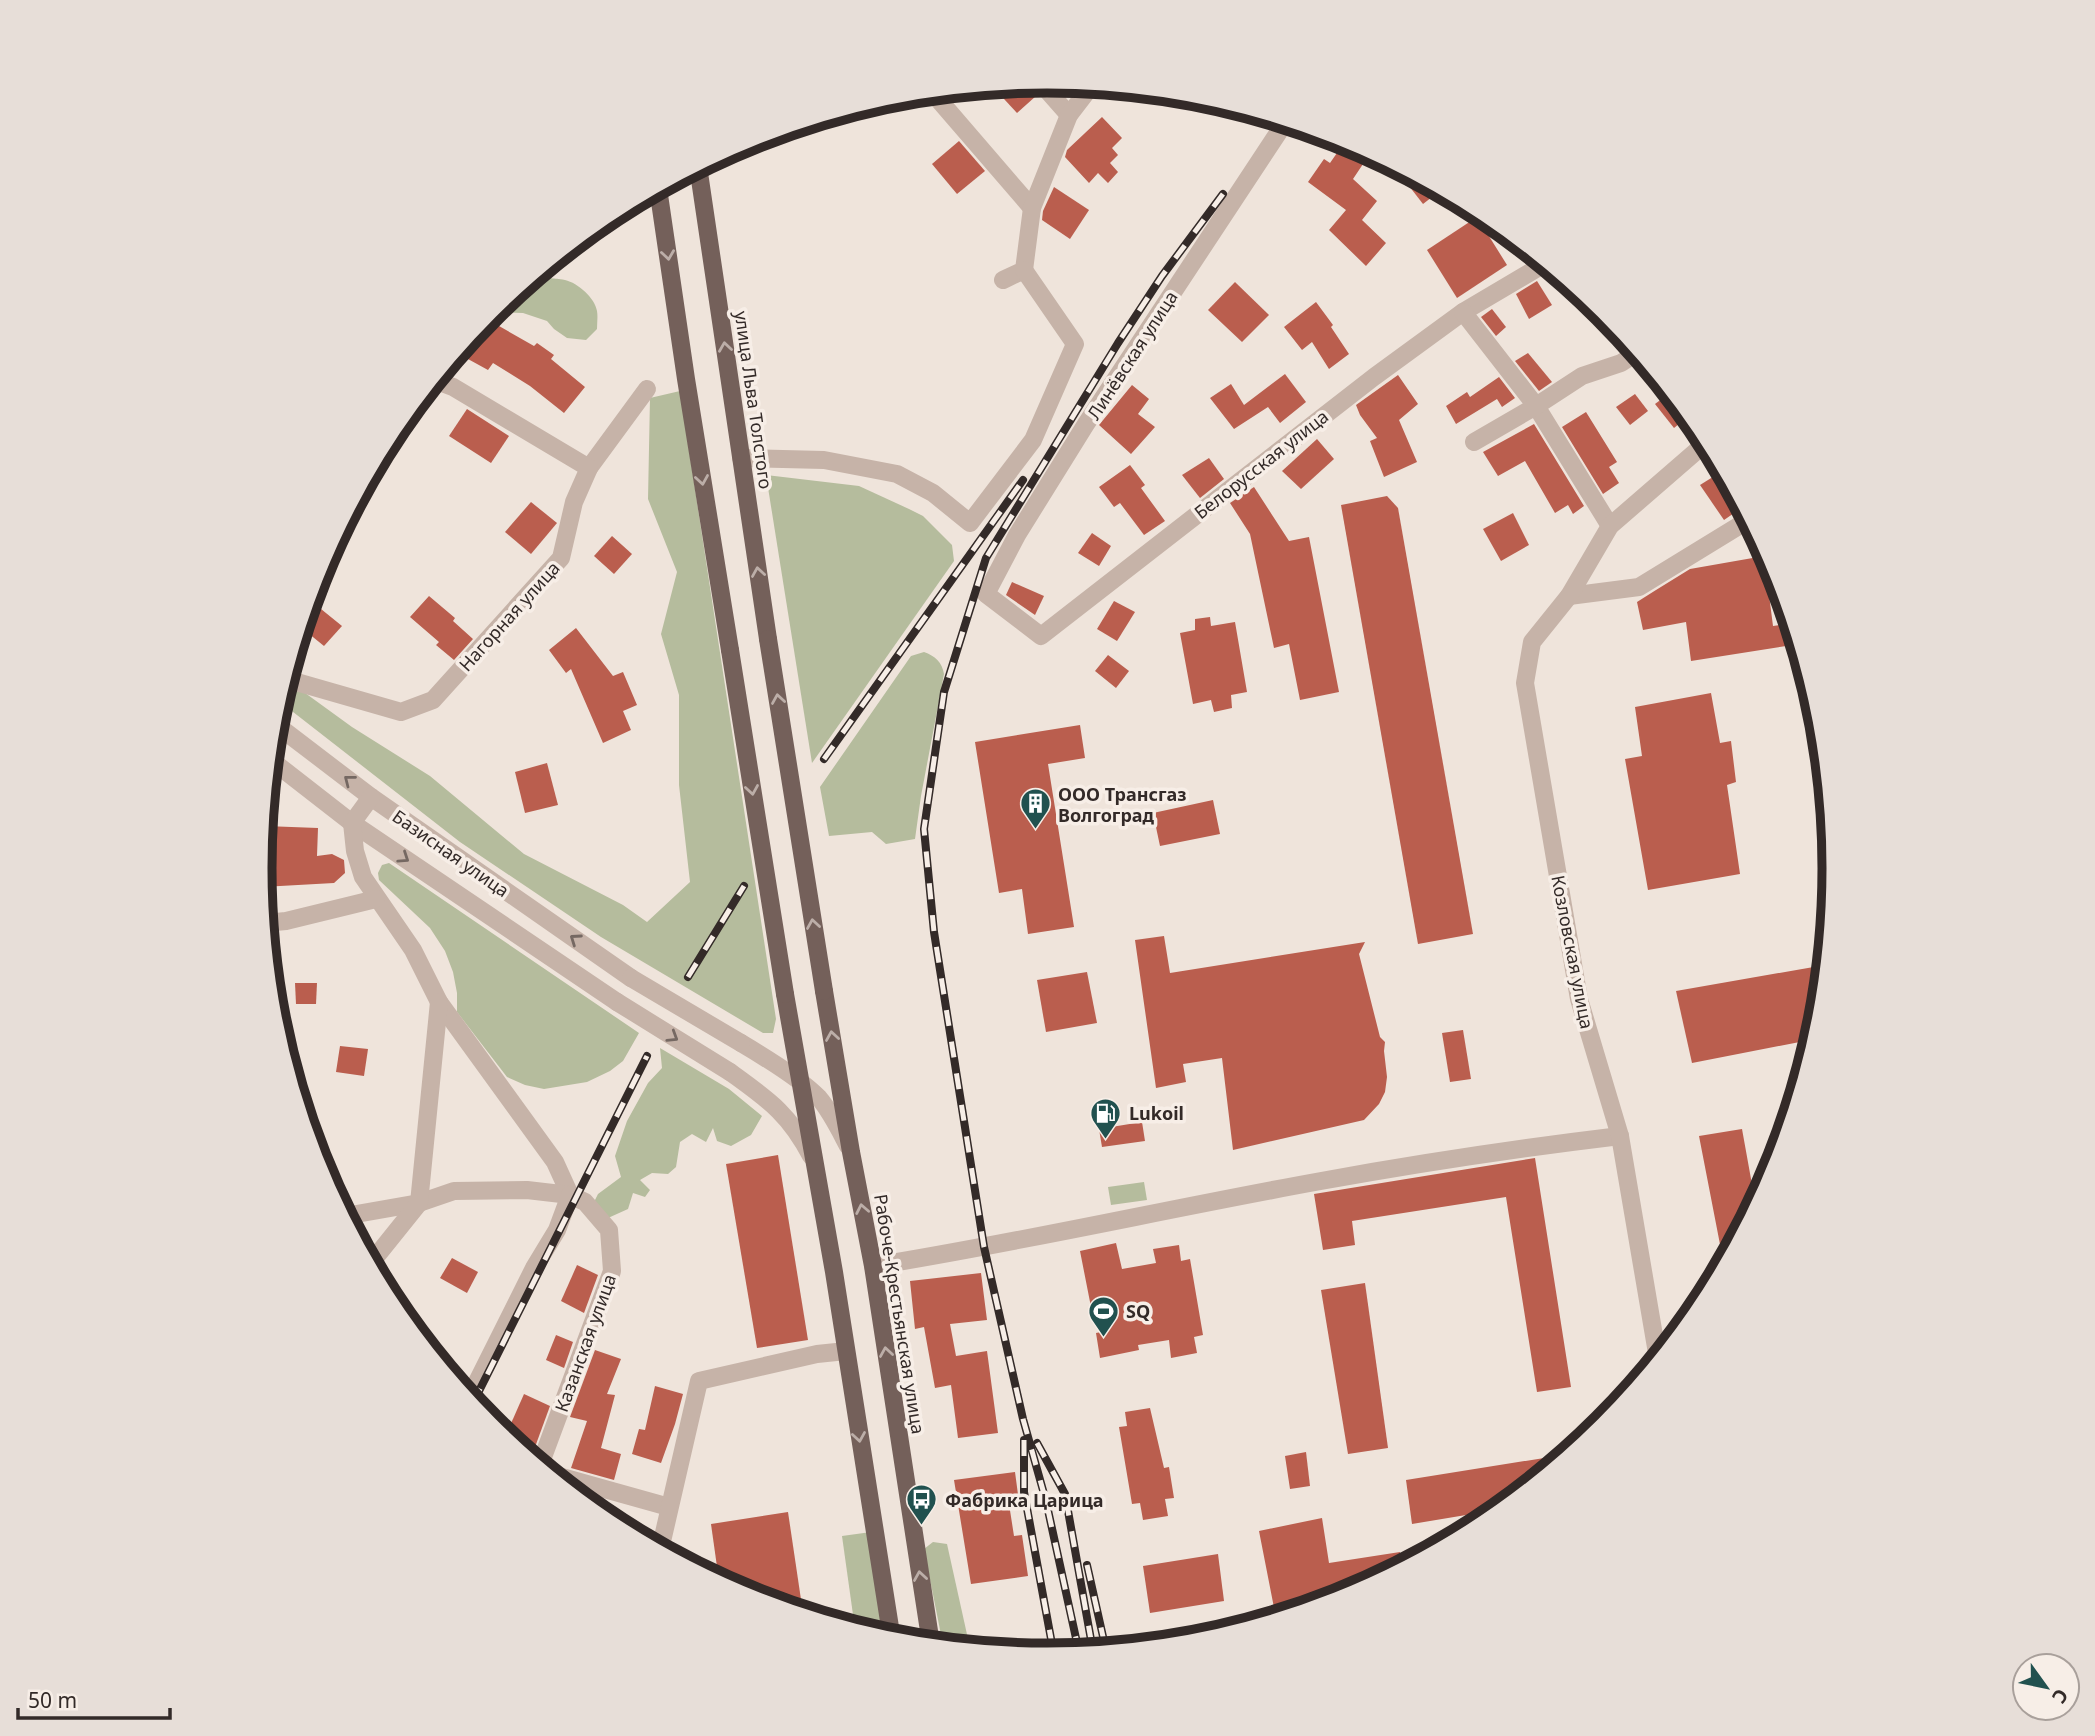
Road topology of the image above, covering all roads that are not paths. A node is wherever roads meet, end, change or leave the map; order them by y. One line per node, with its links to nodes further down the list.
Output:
1 (1050, 93): 4 (street)
2 (1085, 94): 4 (street)
3 (939, 100): 8 (street)
4 (1069, 115): 8 (street)
5 (1281, 129): 23 (street, Линёвская улица)
6 (699, 176): 19 (main road, улица Льва Толстого, one-way to 6)
7 (659, 197): 34 (main road, one-way to 34, bridge)
8 (1032, 208): 10 (street)
9 (1538, 268): 12 (street, Белорусская улица)
10 (1024, 270): 11 (street); 19 (street)
11 (1003, 280)
12 (1463, 313): 16 (street); 23 (street, Белорусская улица)
13 (1630, 357): 16 (street)
14 (443, 383): 20 (street)
15 (647, 389): 20 (street, Нагорная улица)
16 (1536, 406): 17 (street); 22 (street)
17 (1474, 442)
18 (1699, 449): 22 (street, Козловская улица)
19 (741, 458): 32 (main road, улица Льва Толстого, one-way to 19, bridge)
20 (589, 468): 25 (street, Нагорная улица)
21 (1742, 524): 24 (street)
22 (1610, 526): 24 (street, Козловская улица)
23 (986, 594)
24 (1569, 596): 41 (street, Козловская улица)
25 (295, 682)
26 (285, 731): 28 (street, Базисная улица, one-way to 26)
27 (279, 766): 29 (street, Базисная улица)
28 (371, 797): 29 (street); 35 (street, Базисная улица, one-way to 28, bridge)
29 (352, 823): 30 (street); 39 (street, Базисная улица, one-way to 39, bridge)
30 (376, 899): 31 (street); 33 (street)
31 (274, 922)
32 (824, 991): 36 (main road, Рабоче-Крестьянская улица, one-way to 32)
33 (439, 1002): 44 (street); 45 (street)
34 (793, 1033): 35 (street); 37 (main road)
35 (748, 1047): 37 (street, Базисная улица)
36 (839, 1081): 38 (street); 42 (main road, Рабоче-Крестьянская улица)
37 (803, 1085): 38 (street, Базисная улица); 40 (main road)
38 (823, 1104): 40 (street); 42 (street, Базисная улица)
39 (783, 1112): 40 (street); 43 (street, Базисная улица)
40 (807, 1114): 43 (main road)
41 (1620, 1136): 48 (street); 49 (street, Козловская улица)
42 (851, 1152): 48 (main road, Рабоче-Крестьянская улица, one-way to 42)
43 (817, 1167): 50 (main road)
44 (570, 1195): 45 (street); 51 (street); 52 (street, Казанская улица)
45 (419, 1203): 46 (street); 47 (street)
46 (354, 1214)
47 (376, 1256)
48 (873, 1266): 57 (main road, Рабоче-Крестьянская улица, one-way to 48)
49 (1656, 1348)
50 (846, 1351): 54 (street); 56 (main road, one-way to 56)
51 (474, 1389)
52 (543, 1457)
53 (572, 1480): 54 (street)
54 (669, 1507): 55 (street)
55 (662, 1540)
56 (890, 1627)
57 (929, 1634)

